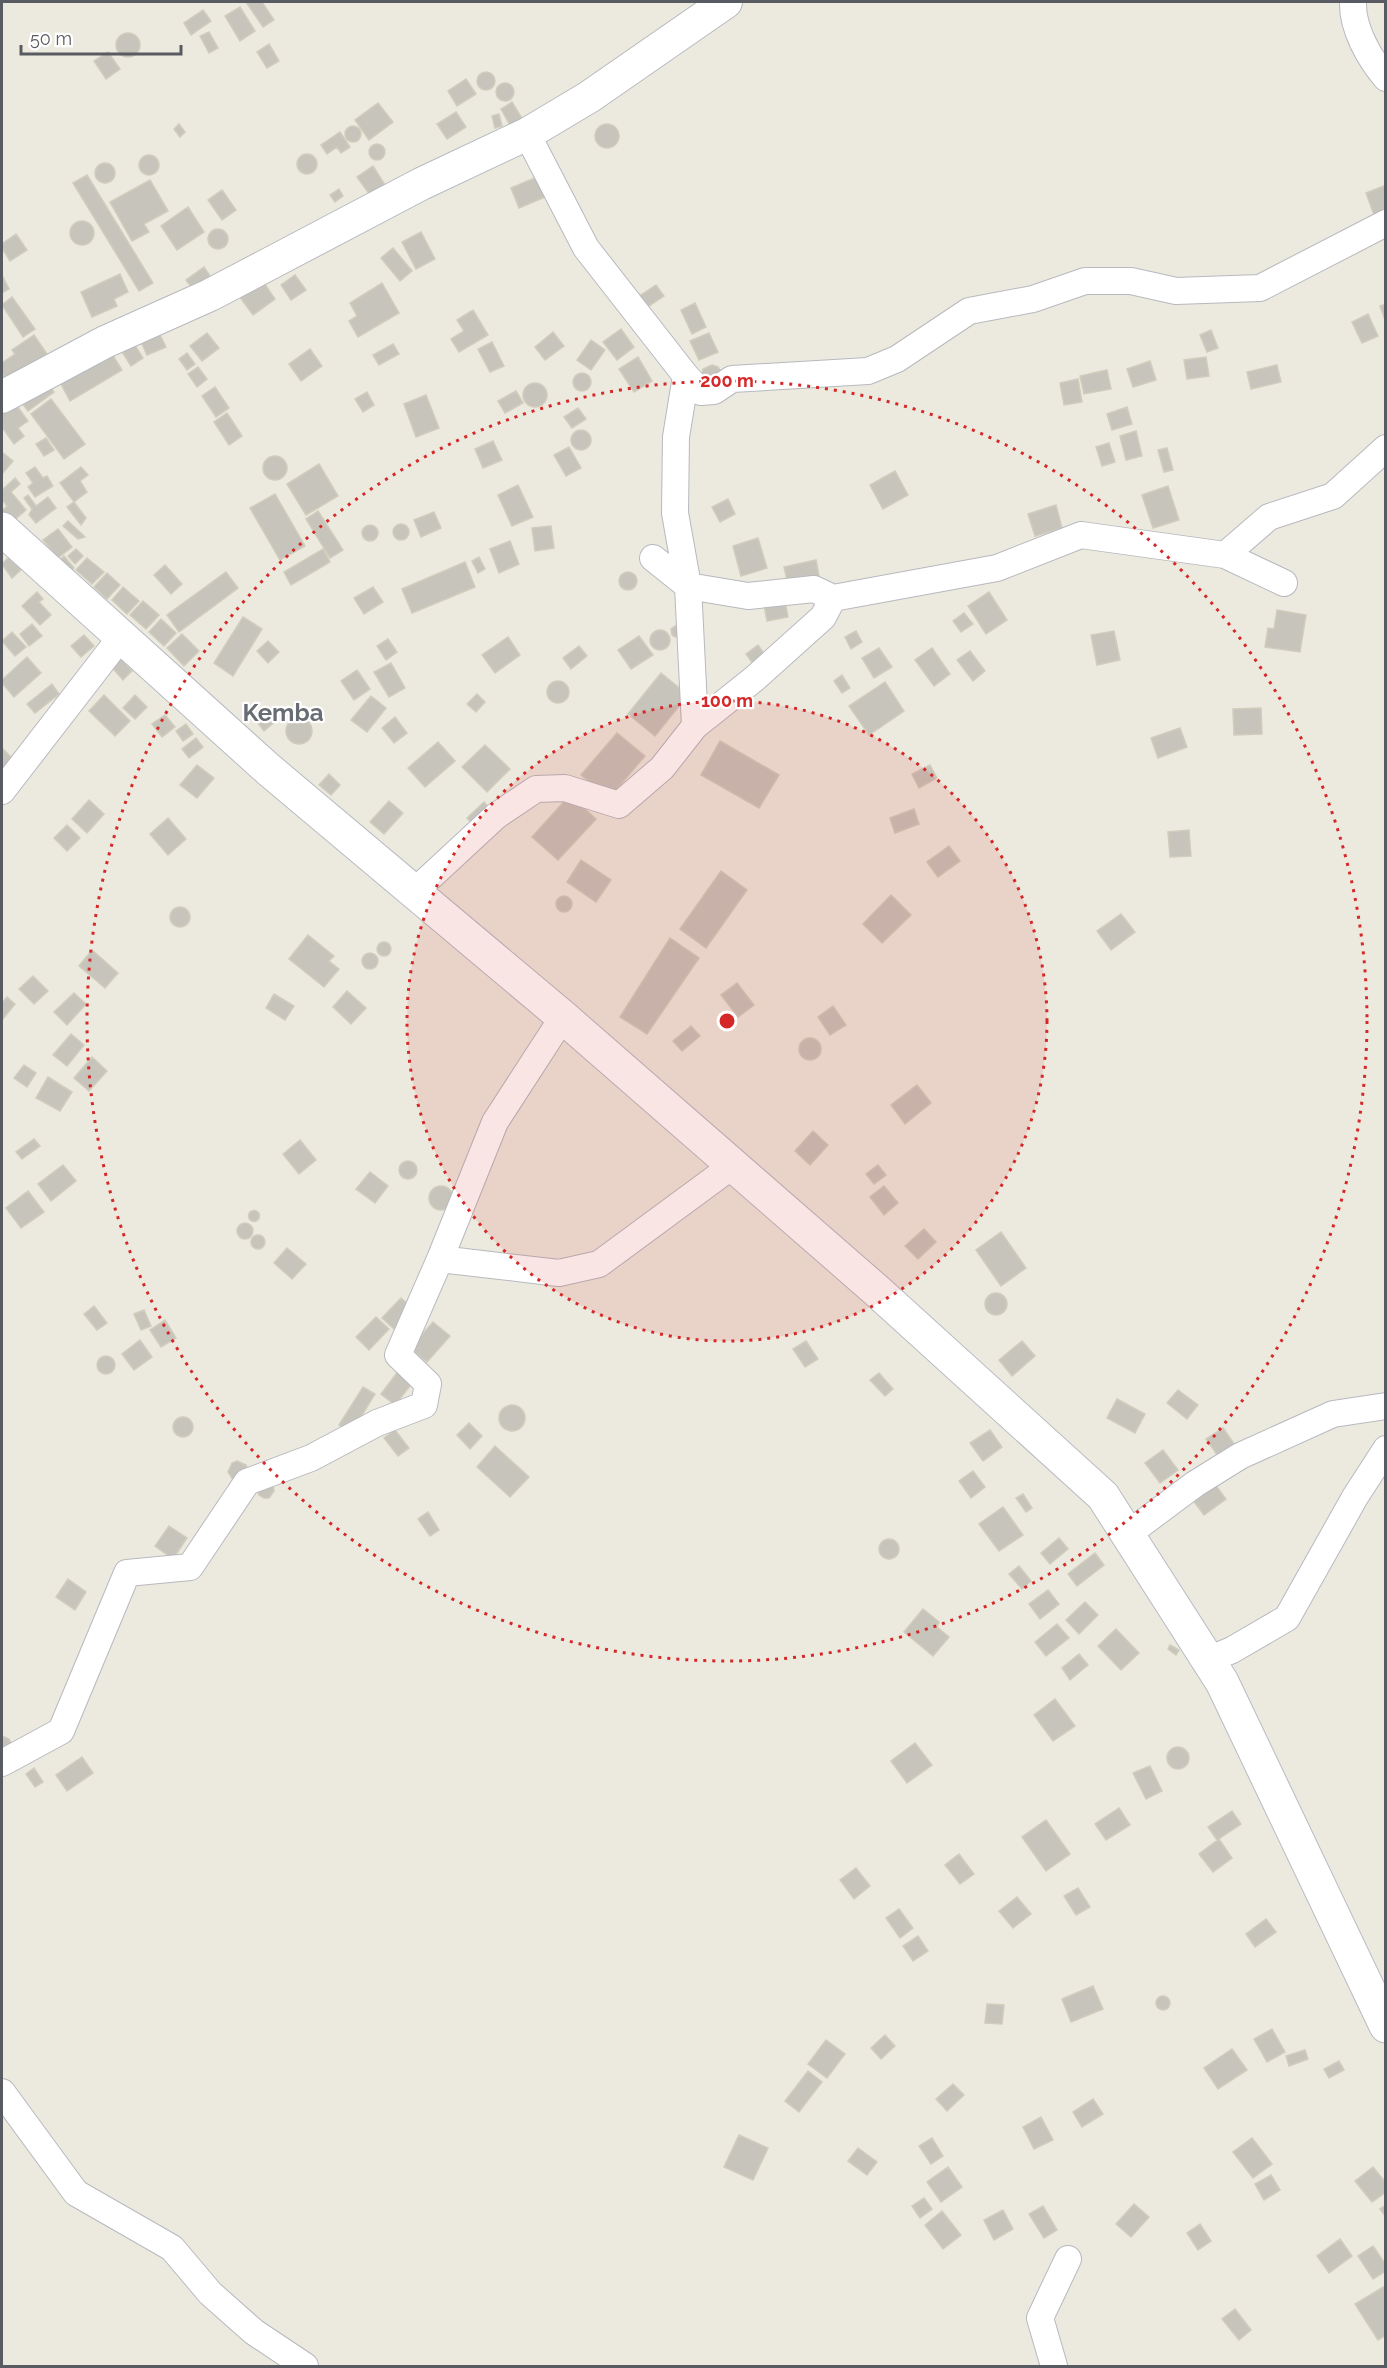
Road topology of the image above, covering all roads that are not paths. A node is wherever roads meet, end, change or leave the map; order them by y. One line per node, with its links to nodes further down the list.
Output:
1 (726, 2): 4 (street)
2 (1353, 2): 3 (street)
3 (1386, 78)
4 (527, 134): 6 (street); 7 (street)
5 (1386, 223): 6 (street)
6 (686, 375): 13 (street)
7 (2, 397)
8 (1386, 448): 10 (street)
9 (2, 529): 15 (main road)
10 (1226, 555): 12 (street); 14 (street)
11 (653, 558): 13 (street)
12 (1284, 582)
13 (688, 586): 14 (street); 16 (street)
14 (832, 598): 16 (street)
15 (121, 638): 17 (street); 18 (main road)
16 (695, 726): 18 (street)
17 (2, 791)
18 (414, 892): 19 (main road)
19 (563, 1017): 20 (main road); 21 (street)
20 (732, 1166): 21 (street); 24 (main road)
21 (440, 1259): 26 (street)
22 (1386, 1406): 24 (street)
23 (1386, 1449): 25 (street)
24 (1128, 1534): 25 (main road)
25 (1208, 1660): 27 (main road)
26 (2, 1763)
27 (1386, 2026)
28 (2, 2092): 30 (street)
29 (1068, 2259): 31 (street)
30 (305, 2367)
31 (1054, 2367)

